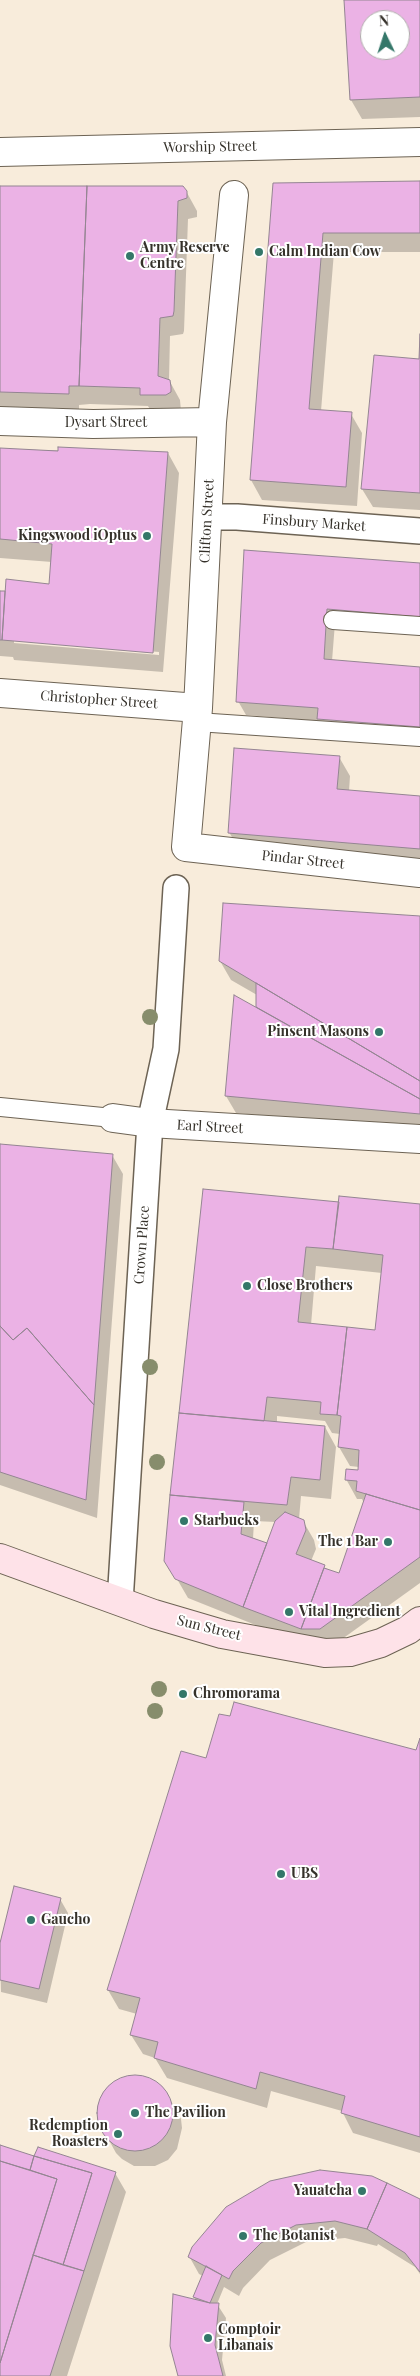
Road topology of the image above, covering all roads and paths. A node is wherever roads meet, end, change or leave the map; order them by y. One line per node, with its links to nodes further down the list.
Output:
1 (420, 142): 2 (street, Worship Street)
2 (0, 152)
3 (234, 195): 5 (street, Clifton Street)
4 (0, 421): 5 (street, Dysart Street)
5 (212, 422): 6 (street, Clifton Street)
6 (207, 517): 7 (street, Finsbury Market); 11 (street, Clifton Street)
7 (420, 531)
8 (333, 620): 9 (lane)
9 (420, 626)
10 (0, 693): 11 (street, Christopher Street)
11 (197, 715): 12 (lane); 13 (street, Clifton Street)
12 (420, 737)
13 (186, 847): 14 (street, Pindar Street)
14 (420, 873)
15 (176, 888): 18 (street, Crown Place)
16 (0, 1108): 17 (lane, Earl Street)
17 (113, 1118): 18 (street, Earl Street)
18 (150, 1124): 19 (street, Earl Street); 21 (street, Crown Place)
19 (420, 1139)
20 (0, 1558): 21 (main road, Sun Street)
21 (120, 1602): 22 (main road, Sun Street)
22 (420, 1621)

